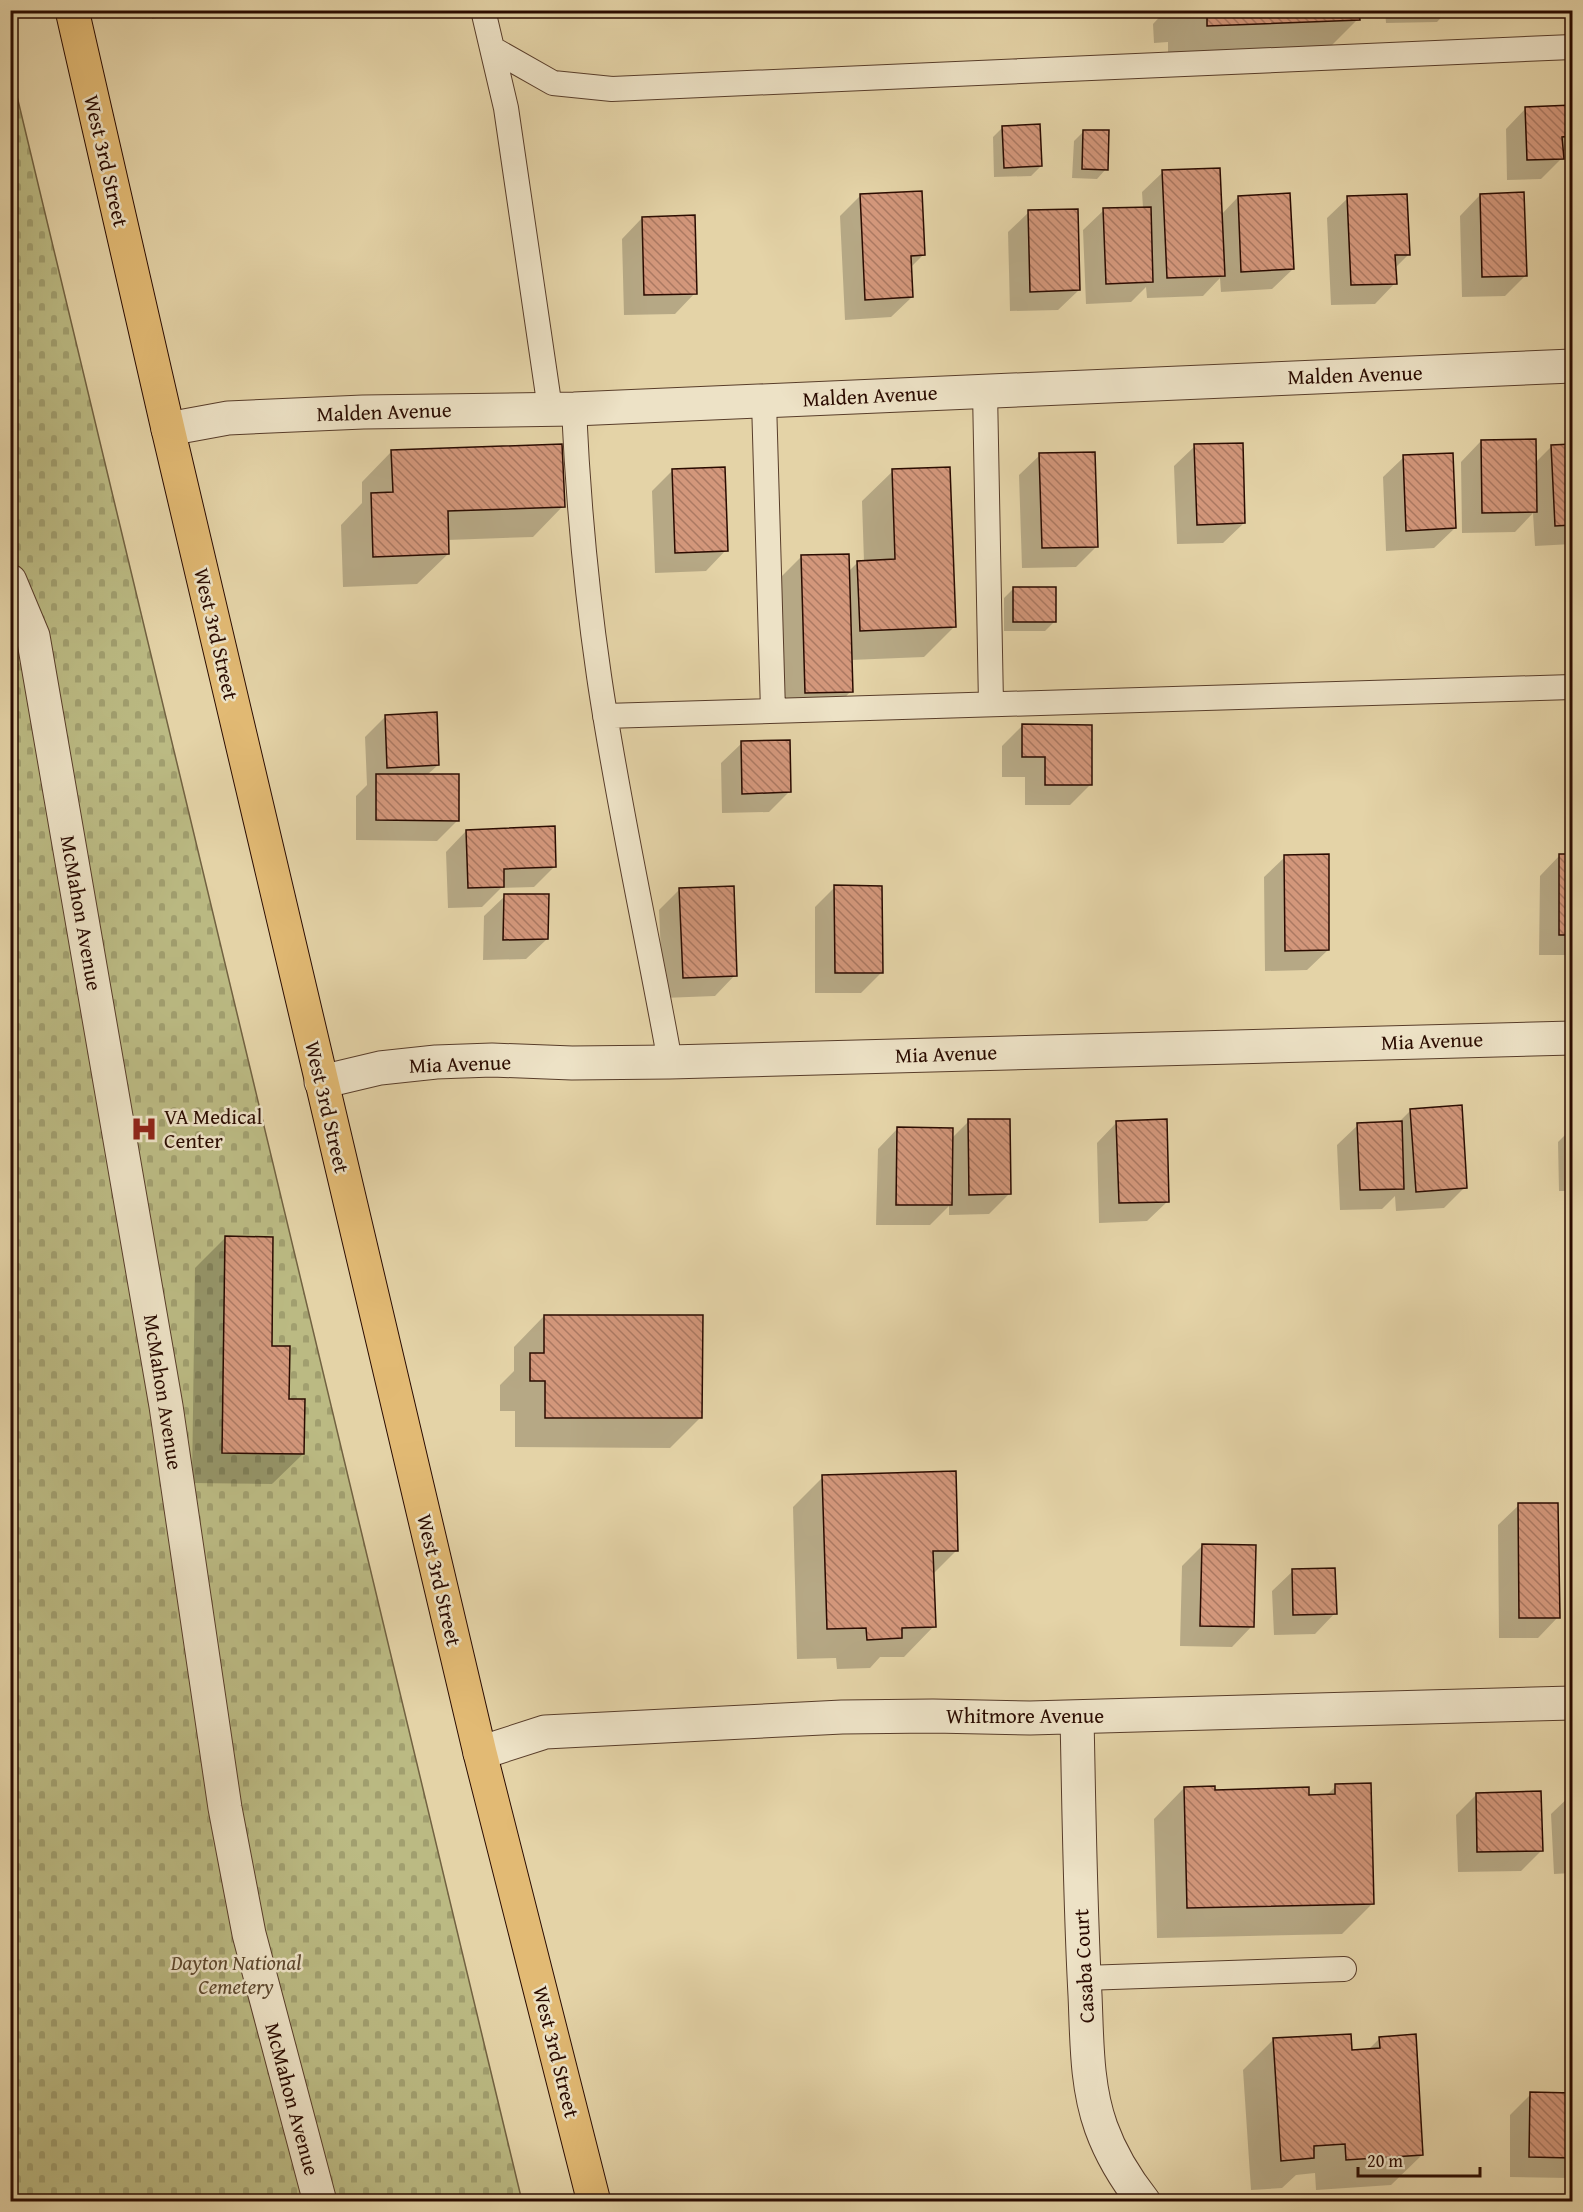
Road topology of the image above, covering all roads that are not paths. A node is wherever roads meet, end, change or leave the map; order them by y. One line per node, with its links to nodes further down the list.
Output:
1 (72, 10): 9 (main road, West 3rd Street)
2 (483, 10): 4 (lane)
3 (1572, 47): 4 (lane)
4 (493, 49): 8 (lane)
5 (1572, 366): 6 (street, Malden Avenue)
6 (985, 391): 7 (street, Malden Avenue); 12 (lane)
7 (764, 401): 8 (street, Malden Avenue); 13 (lane)
8 (562, 409): 9 (street, Malden Avenue); 14 (lane)
9 (168, 429): 17 (main road, West 3rd Street)
10 (10, 581): 23 (street, McMahon Avenue)
11 (1572, 687): 12 (lane)
12 (991, 704): 13 (lane)
13 (772, 711): 14 (lane)
14 (605, 716): 16 (lane)
15 (1572, 1038): 16 (street, Mia Avenue)
16 (670, 1062): 17 (street, Mia Avenue)
17 (321, 1082): 20 (main road, West 3rd Street)
18 (1572, 1703): 19 (street, Whitmore Avenue)
19 (1077, 1717): 20 (street, Whitmore Avenue); 22 (street, Casaba Court)
20 (480, 1753): 24 (main road, West 3rd Street)
21 (1344, 1970): 22 (lane)
22 (1084, 1978): 25 (street, Casaba Court)
23 (320, 2202)
24 (594, 2202)
25 (1144, 2202)

